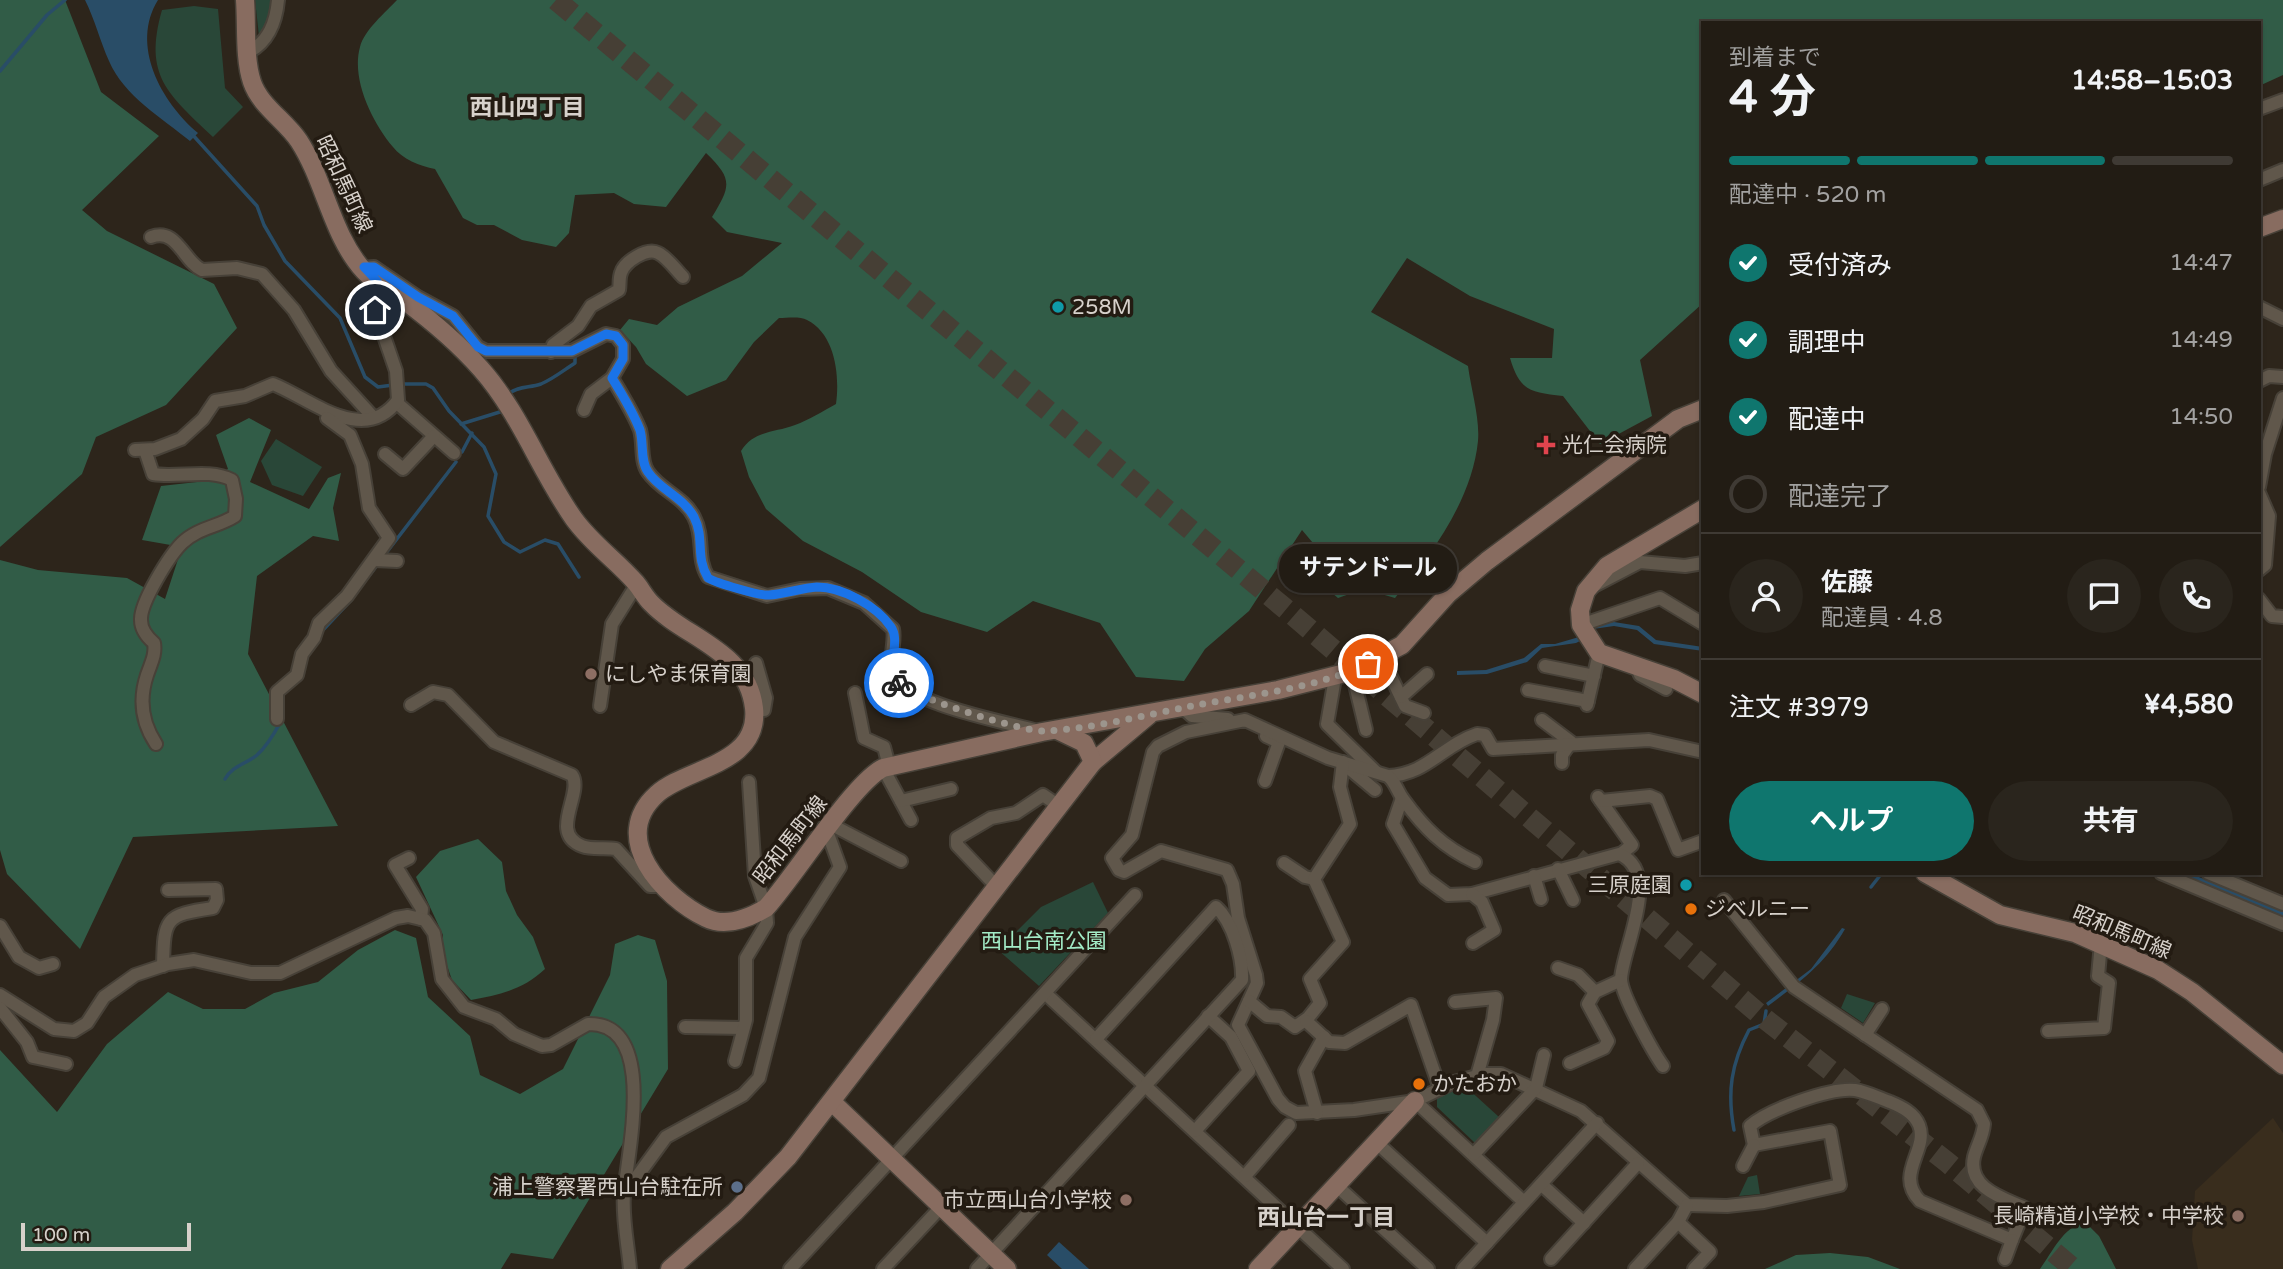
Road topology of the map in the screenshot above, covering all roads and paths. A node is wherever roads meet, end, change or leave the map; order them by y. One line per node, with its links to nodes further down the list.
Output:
1 (245, 0): 3 (main road, 昭和馬町線)
2 (278, 0): 3 (street)
3 (249, 52): 11 (main road, 昭和馬町線)
4 (2283, 100): 5 (street)
5 (2261, 108)
6 (2283, 170): 7 (street)
7 (2261, 179)
8 (2283, 219): 9 (main road)
9 (2261, 227)
10 (151, 237): 25 (street)
11 (362, 268): 13 (main road, 昭和馬町線); 16 (street)
12 (683, 277): 16 (street)
13 (377, 281): 20 (street); 34 (main road, 昭和馬町線)
14 (2261, 308): 15 (street)
15 (2283, 319)
16 (551, 352): 18 (street)
17 (2283, 377): 19 (street)
18 (612, 378): 23 (street); 64 (street)
19 (2261, 380)
20 (397, 391): 25 (street); 26 (street)
21 (2283, 398): 29 (street)
22 (312, 405): 25 (street); 59 (street); 66 (street)
23 (584, 410)
24 (1701, 410): 41 (main road)
25 (373, 417)
26 (434, 436): 27 (street); 28 (street)
27 (454, 453)
28 (385, 454)
29 (2261, 468)
30 (2261, 499): 33 (street)
31 (1701, 510): 35 (main road)
32 (1701, 563): 35 (street)
33 (2261, 568)
34 (637, 584): 54 (street); 56 (main road, 昭和馬町線)
35 (1586, 591): 39 (main road)
36 (2261, 608): 37 (street)
37 (2283, 617)
38 (1701, 623): 39 (street)
39 (1581, 625): 40 (main road)
40 (1600, 653): 44 (main road); 47 (street)
41 (1382, 658): 46 (main road); 52 (street)
42 (756, 663): 56 (street)
43 (1545, 666): 47 (street)
44 (1637, 667): 48 (street); 51 (main road)
45 (1427, 674): 52 (street)
46 (1343, 675): 55 (main road); 63 (street); 72 (street)
47 (1594, 676): 49 (street)
48 (1666, 689)
49 (1528, 690)
50 (855, 693): 71 (street)
51 (1701, 693)
52 (1401, 697): 57 (street)
53 (411, 705): 94 (street)
54 (600, 706)
55 (1183, 708): 58 (main road); 60 (street)
56 (754, 710): 94 (main road, 昭和馬町線)
57 (1424, 713)
58 (1151, 714): 64 (main road); 68 (main road)
59 (277, 719)
60 (1235, 720): 62 (street); 115 (street)
61 (1542, 720): 65 (street)
62 (1264, 727): 69 (street); 73 (street)
63 (1366, 730)
64 (1050, 731): 68 (main road); 71 (main road)
65 (1572, 742): 67 (street); 70 (street); 72 (street)
66 (156, 744)
67 (1701, 751)
68 (1093, 762): 79 (main road)
69 (1343, 762): 72 (street); 76 (street); 93 (street)
70 (1562, 763)
71 (886, 767): 78 (street); 81 (main road, 昭和馬町線)
72 (1382, 774): 77 (street)
73 (1265, 781)
74 (749, 782): 103 (street)
75 (951, 789): 78 (street)
76 (1375, 790)
77 (1402, 798): 86 (street); 97 (street)
78 (901, 801): 80 (street)
79 (1059, 806): 95 (main road); 95 (street)
80 (911, 820)
81 (829, 828): 85 (street); 103 (main road, 昭和馬町線); 154 (street)
82 (1701, 842): 83 (street)
83 (1621, 855): 88 (street); 112 (street)
84 (409, 858): 104 (street)
85 (901, 861)
86 (1475, 862)
87 (1284, 863): 93 (street)
88 (1558, 869): 92 (street); 100 (street)
89 (1929, 875): 108 (main road, 昭和馬町線)
90 (2166, 875): 105 (street)
91 (2213, 875): 102 (street)
92 (1534, 876): 97 (street); 99 (street)
93 (1314, 879): 122 (street)
94 (665, 886): 103 (main road, 昭和馬町線)
95 (997, 887): 140 (main road)
96 (168, 890): 110 (street)
97 (1472, 894): 107 (street)
98 (1135, 895): 114 (street)
99 (1541, 899)
100 (1573, 900)
101 (1724, 900): 126 (street)
102 (2283, 904)
103 (766, 908): 124 (street)
104 (421, 919): 110 (street); 154 (street)
105 (2283, 924)
106 (0, 926): 109 (street)
107 (1473, 943)
108 (2101, 943): 125 (street); 133 (main road, 昭和馬町線)
109 (53, 964)
110 (163, 966): 116 (street)
111 (1558, 968): 113 (street)
112 (1621, 980): 113 (street); 134 (street)
113 (1595, 992): 118 (street)
114 (1046, 994): 128 (street); 148 (street)
115 (1249, 1001): 122 (street); 141 (street)
116 (1, 1002): 132 (street)
117 (1455, 1002): 135 (street)
118 (1588, 1004): 120 (street); 131 (street)
119 (1882, 1009): 126 (street)
120 (1578, 1014)
121 (1208, 1016): 128 (street); 136 (street); 144 (street)
122 (1306, 1020): 127 (street)
123 (685, 1027): 124 (street)
124 (743, 1028): 130 (street)
125 (2048, 1031)
126 (1865, 1035): 161 (street)
127 (1324, 1037): 138 (street); 141 (street)
128 (1096, 1039): 136 (street)
129 (1544, 1055): 137 (street)
130 (736, 1060)
131 (1570, 1063)
132 (65, 1064)
133 (2283, 1065)
134 (1663, 1066)
135 (1477, 1076): 137 (street); 138 (street)
136 (1145, 1085): 144 (street); 163 (street)
137 (1536, 1088): 142 (street); 147 (street)
138 (1440, 1089): 139 (street)
139 (1415, 1101): 141 (street); 145 (main road); 147 (street)
140 (832, 1102): 148 (main road); 168 (main road)
141 (1317, 1113)
142 (1597, 1123): 149 (street); 152 (street)
143 (1289, 1125): 151 (street)
144 (1195, 1131): 151 (street)
145 (1377, 1143): 153 (main road); 162 (street)
146 (1754, 1145): 150 (street); 156 (street); 161 (street)
147 (1475, 1154): 155 (street)
148 (890, 1159): 157 (main road); 169 (street)
149 (1638, 1163): 156 (street); 159 (street)
150 (1743, 1166)
151 (1245, 1176): 160 (street)
152 (1542, 1185): 155 (street); 159 (street)
153 (1337, 1186): 160 (main road); 175 (street)
154 (623, 1196): 167 (street)
155 (1524, 1202): 162 (street)
156 (1687, 1205): 158 (street)
157 (940, 1207): 163 (main road); 170 (street)
158 (1678, 1222): 165 (street); 179 (street)
159 (1584, 1223): 164 (street)
160 (1298, 1226): 173 (main road); 174 (street)
161 (2012, 1240): 166 (street)
162 (1487, 1242): 176 (street)
163 (991, 1254): 171 (street); 172 (main road)
164 (1551, 1259)
165 (1644, 1259): 177 (street); 178 (street)
166 (2005, 1259)
167 (630, 1269)
168 (670, 1269)
169 (790, 1269)
170 (883, 1269)
171 (977, 1269)
172 (1007, 1269)
173 (1258, 1269)
174 (1343, 1269)
175 (1428, 1269)
176 (1463, 1269)
177 (1635, 1269)
178 (1656, 1269)
179 (1694, 1269)

